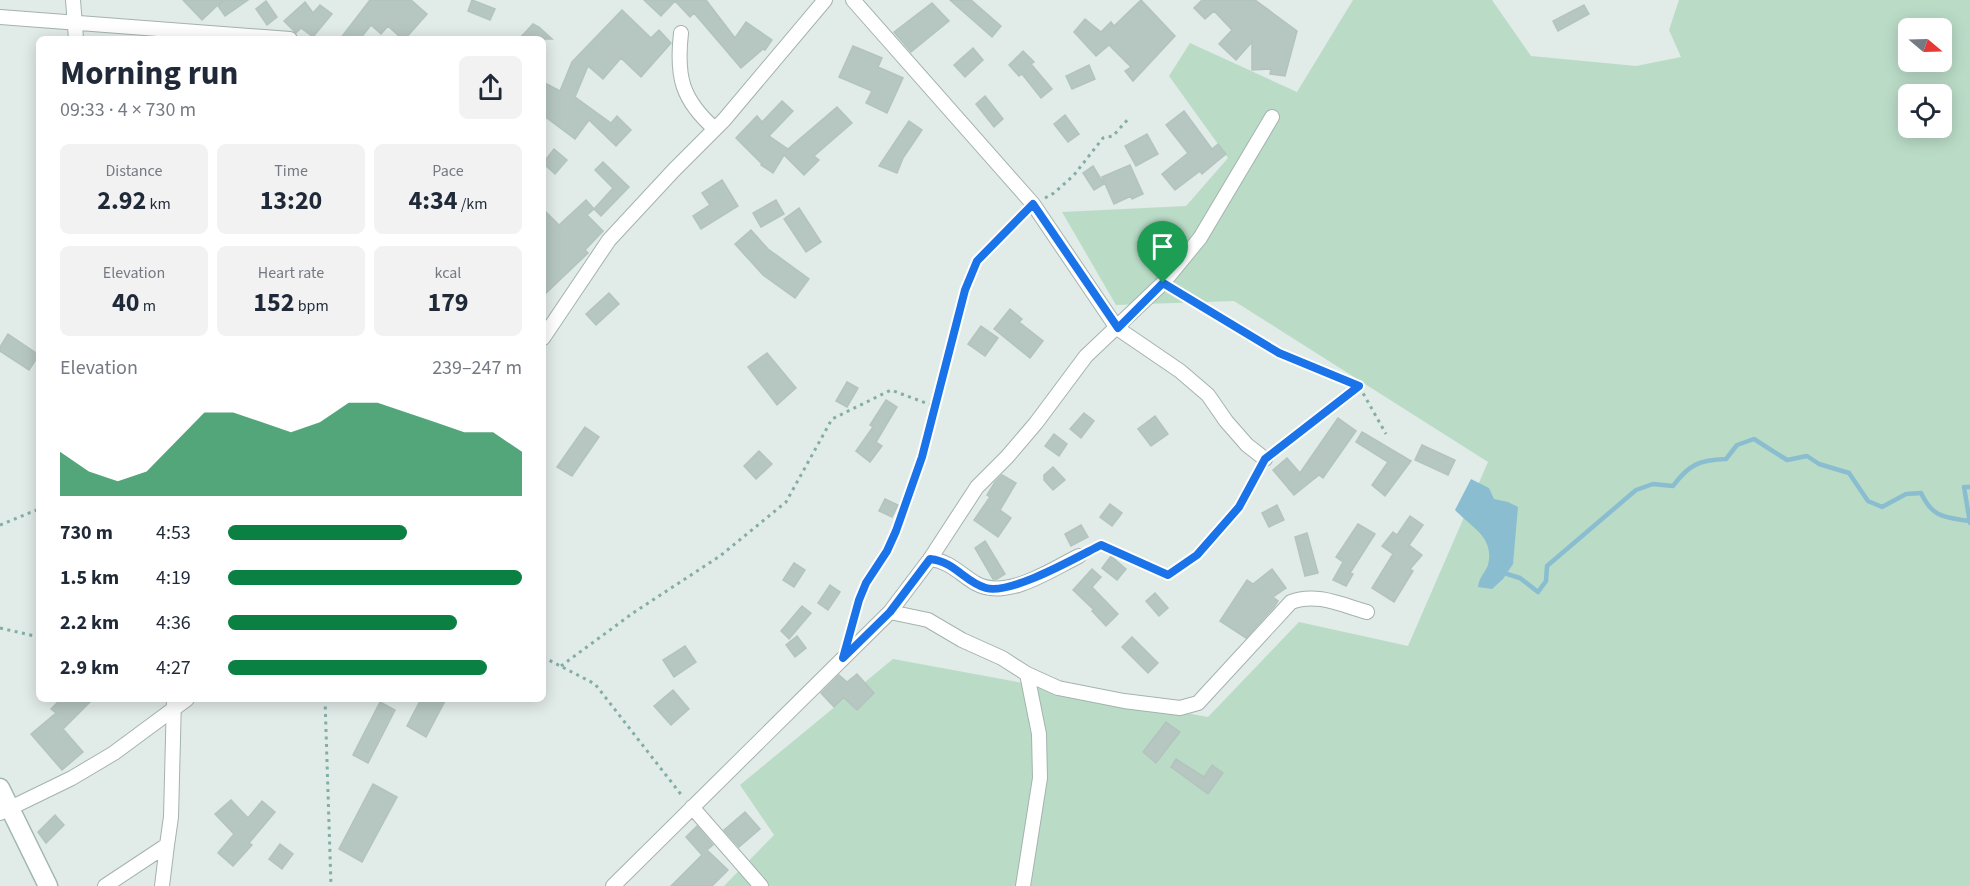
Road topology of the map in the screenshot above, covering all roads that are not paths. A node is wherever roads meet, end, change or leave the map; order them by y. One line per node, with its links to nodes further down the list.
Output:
1 (73, 0): 5 (street)
2 (825, 0): 10 (street)
3 (853, 0): 11 (street)
4 (0, 17): 5 (street)
5 (74, 22): 7 (street); 8 (street)
6 (681, 33): 10 (street)
7 (76, 36)
8 (252, 36)
9 (1272, 117): 11 (street)
10 (715, 129): 12 (street)
11 (1118, 328): 13 (street); 15 (street)
12 (546, 334)
13 (1265, 459)
14 (1080, 556): 15 (street)
15 (930, 559): 16 (street)
16 (890, 612): 18 (street); 21 (street)
17 (1367, 612): 18 (street)
18 (1027, 674): 29 (street)
19 (174, 703): 22 (street); 23 (street)
20 (0, 788): 22 (street)
21 (692, 807): 27 (street); 28 (street)
22 (5, 810): 24 (street)
23 (167, 845): 25 (street); 26 (street)
24 (48, 886)
25 (105, 886)
26 (162, 886)
27 (613, 886)
28 (761, 886)
29 (1023, 886)

